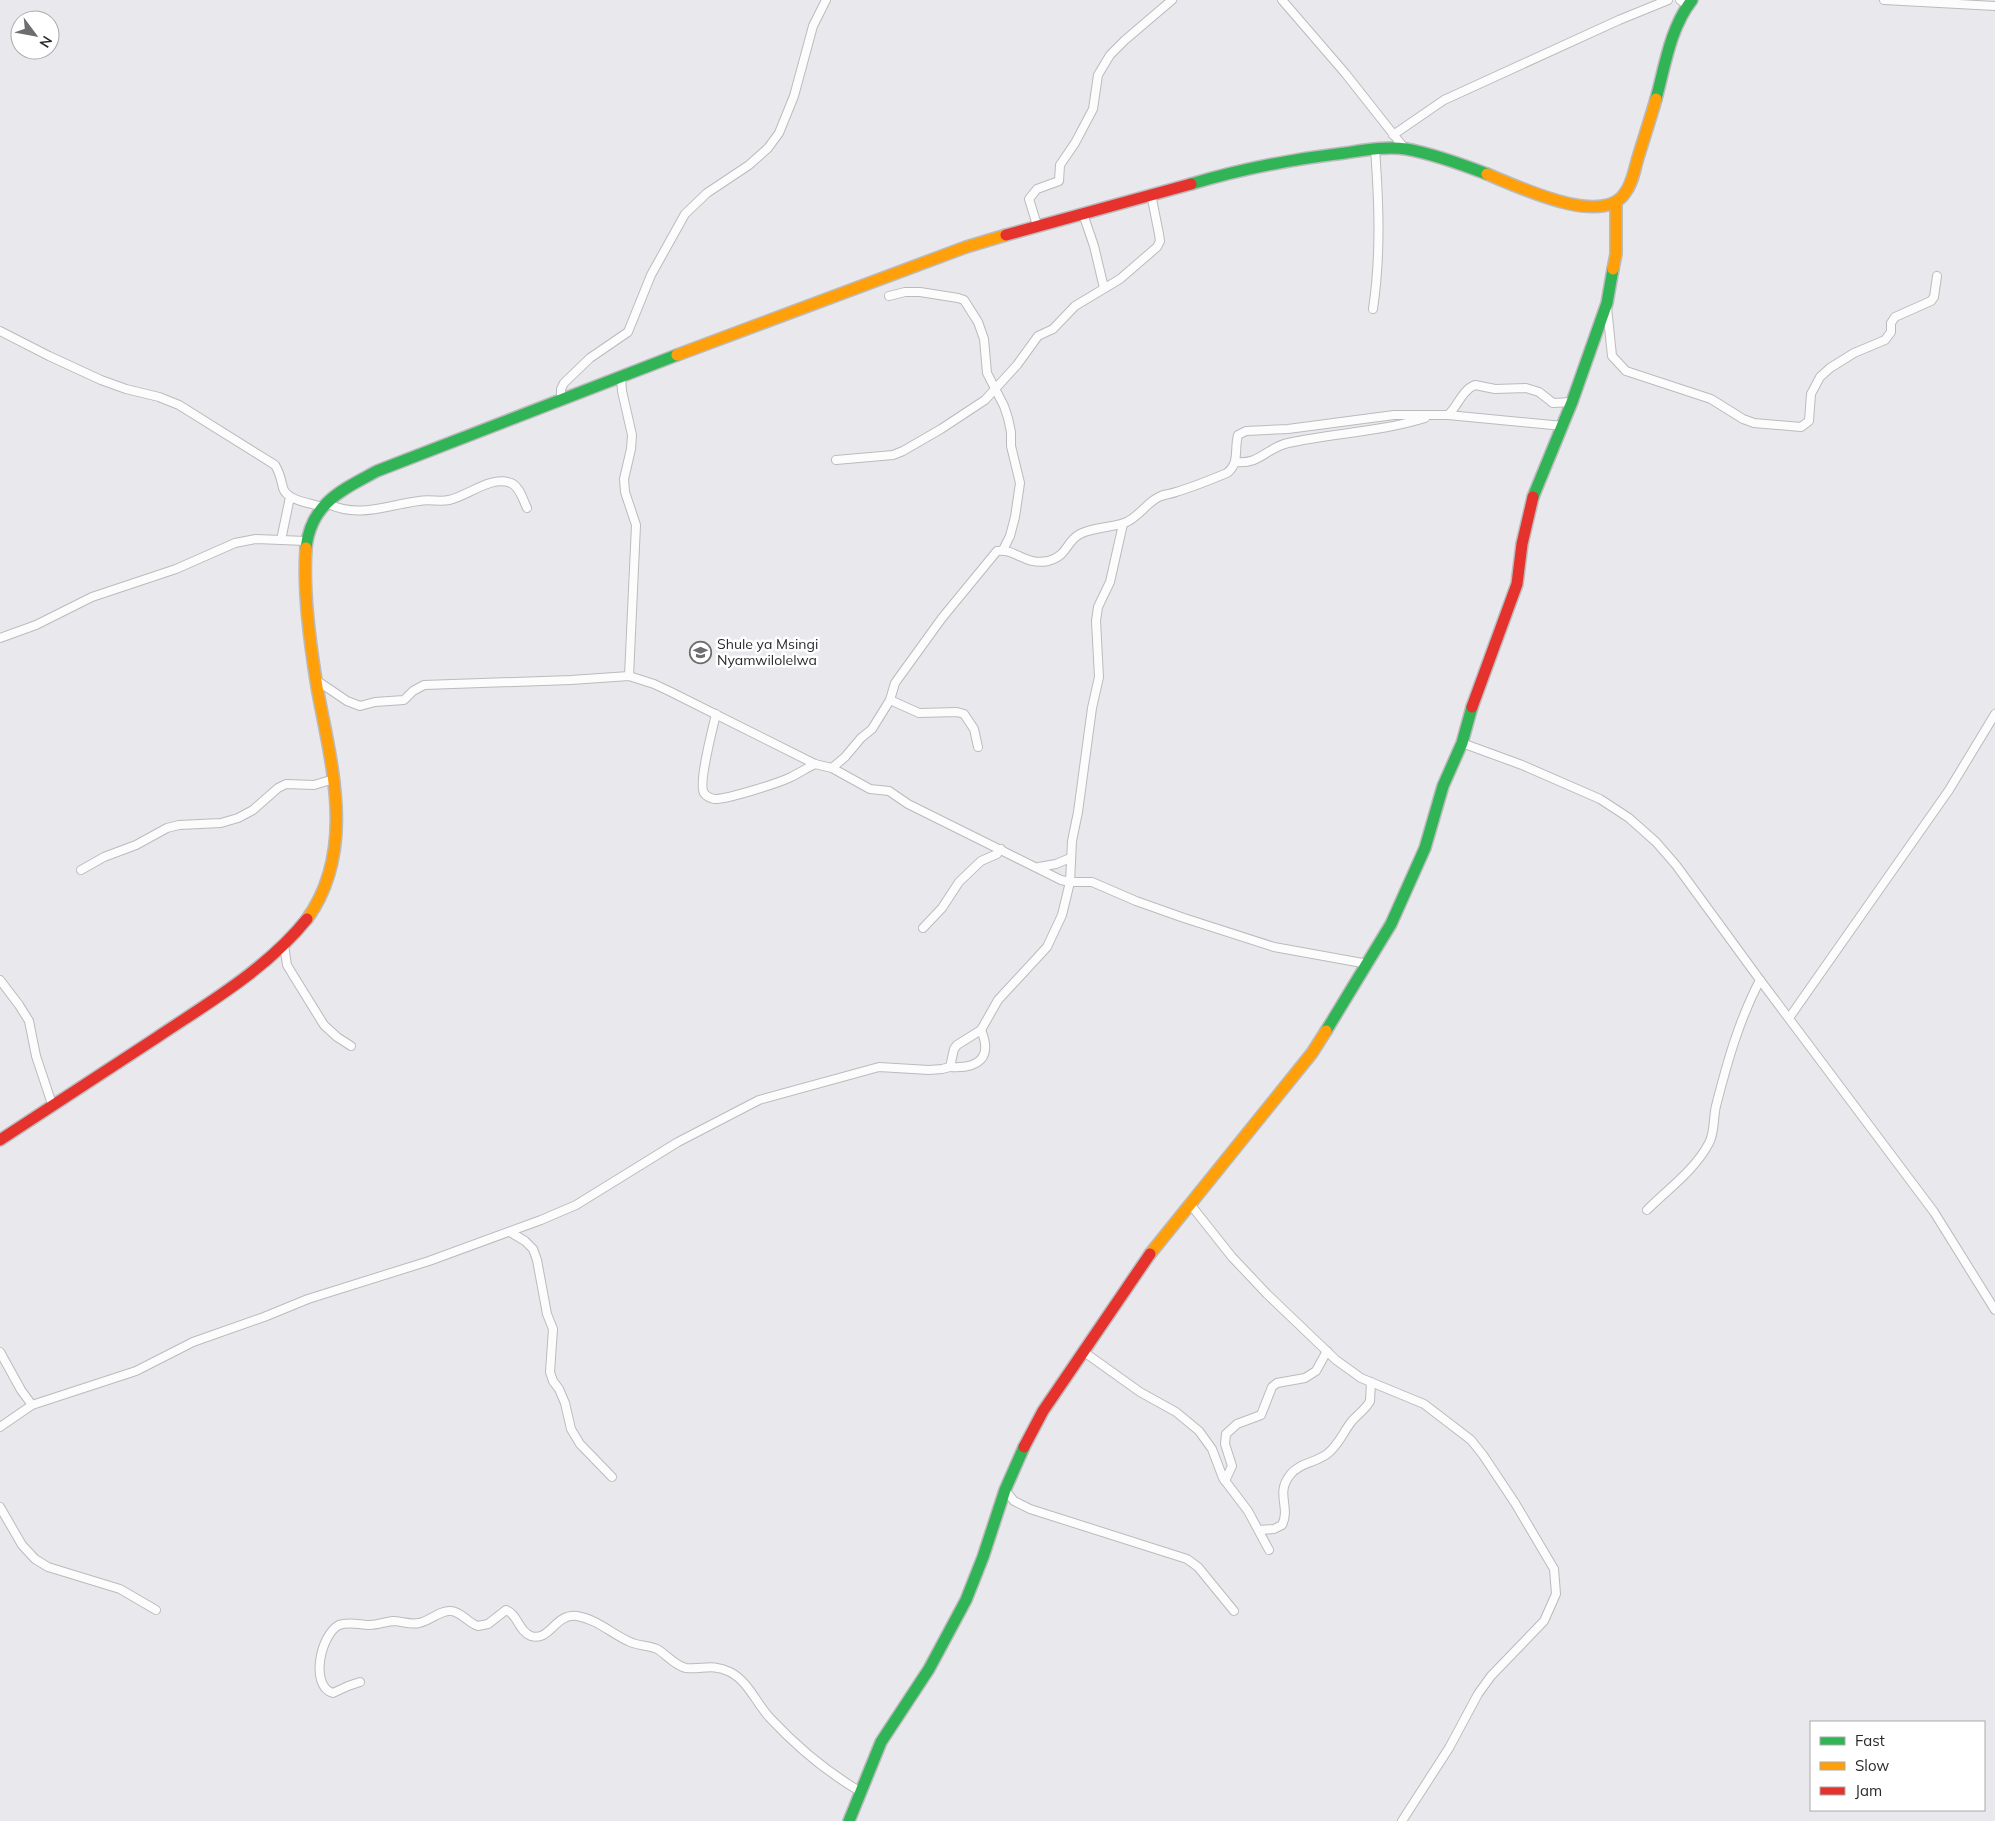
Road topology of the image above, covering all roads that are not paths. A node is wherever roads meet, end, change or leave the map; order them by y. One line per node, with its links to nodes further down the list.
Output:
1 (826, 0): 24 (street)
2 (1172, 0): 15 (street)
3 (1282, 0): 9 (street)
4 (1668, 0): 9 (street)
5 (1884, 0): 7 (street)
6 (1686, 2): 13 (street)
7 (1937, 2): 8 (street)
8 (1995, 6)
9 (1393, 135): 11 (street)
10 (1375, 149): 11 (street); 12 (street); 20 (street)
11 (1405, 149): 13 (street)
12 (1151, 194): 14 (street); 17 (street)
13 (1616, 203): 19 (street)
14 (1083, 214): 15 (street); 17 (street)
15 (1037, 225): 22 (street)
16 (1937, 276): 19 (street)
17 (1104, 288): 23 (street)
18 (889, 296): 23 (street)
19 (1607, 303): 25 (street)
20 (1373, 310)
21 (0, 331): 31 (street)
22 (621, 377): 24 (street); 39 (street)
23 (995, 389): 29 (street); 37 (street)
24 (561, 400): 32 (street)
25 (1572, 402): 26 (street); 28 (street)
26 (1448, 415): 27 (street); 28 (street)
27 (1431, 416): 30 (street); 30 (street)
28 (1563, 426): 44 (street)
29 (836, 460)
30 (1236, 462): 34 (street)
31 (290, 497): 32 (street); 35 (street)
32 (324, 505): 33 (street); 36 (street)
33 (527, 508)
34 (1123, 524): 37 (street); 50 (street)
35 (281, 540): 36 (street); 38 (street)
36 (306, 541): 40 (street)
37 (1003, 550): 41 (street)
38 (0, 638)
39 (629, 676): 40 (street); 42 (street)
40 (316, 680): 48 (street)
41 (890, 700): 45 (street); 47 (street)
42 (716, 714): 46 (street); 46 (street)
43 (1995, 714): 59 (street)
44 (1462, 743): 56 (street); 58 (street)
45 (978, 747)
46 (815, 764): 47 (street)
47 (832, 768): 49 (street)
48 (334, 779): 52 (street); 55 (street)
49 (1001, 849): 51 (street); 54 (street)
50 (1070, 858): 51 (street); 53 (street)
51 (1039, 867): 53 (street)
52 (81, 870)
53 (1070, 882): 56 (street); 60 (street)
54 (923, 928)
55 (284, 945): 61 (street); 63 (street)
56 (1368, 964): 65 (street)
57 (0, 980): 63 (street)
58 (1760, 980): 59 (street); 66 (street)
59 (1788, 1018): 68 (street)
60 (981, 1030): 62 (street); 62 (street)
61 (350, 1046)
62 (950, 1066): 67 (street)
63 (52, 1104): 64 (street)
64 (0, 1140)
65 (1190, 1204): 69 (street); 71 (street)
66 (1647, 1210)
67 (510, 1232): 73 (street); 75 (street)
68 (1995, 1310)
69 (1327, 1351): 72 (street); 76 (street)
70 (0, 1352): 73 (street)
71 (1084, 1352): 76 (street); 77 (street)
72 (1371, 1382): 79 (street); 86 (street)
73 (32, 1405): 74 (street)
74 (0, 1427)
75 (612, 1478)
76 (1225, 1481): 79 (street)
77 (1005, 1490): 82 (street); 84 (street)
78 (0, 1507): 81 (street)
79 (1259, 1530): 80 (street)
80 (1269, 1550)
81 (156, 1610)
82 (1234, 1612)
83 (360, 1682): 84 (street)
84 (861, 1792): 85 (street)
85 (849, 1821)
86 (1402, 1821)

